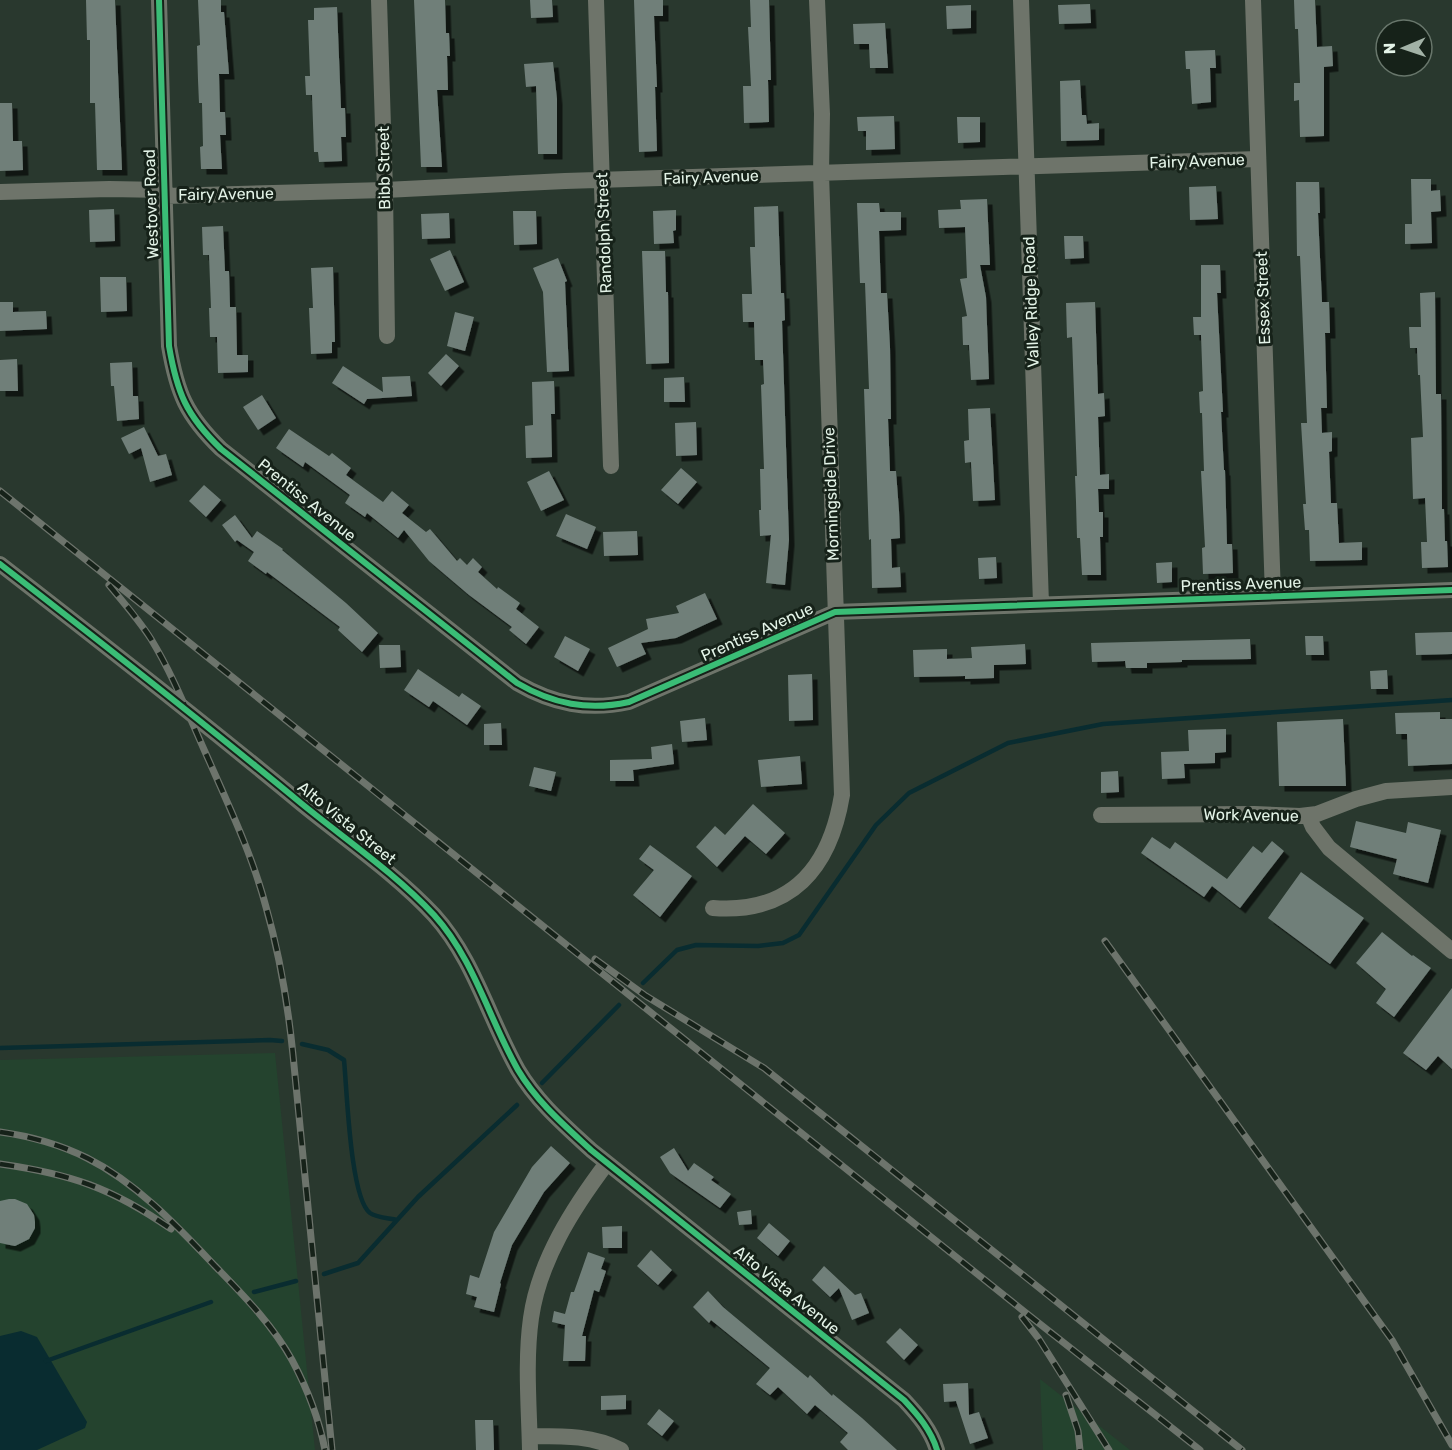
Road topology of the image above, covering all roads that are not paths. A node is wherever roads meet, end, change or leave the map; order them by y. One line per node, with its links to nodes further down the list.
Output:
1 (159, 0): 13 (street, Westover Road)
2 (379, 0): 11 (street, Bibb Street)
3 (596, 0): 10 (street, Randolph Street)
4 (817, 0): 9 (street, Morningside Drive)
5 (1021, 0): 8 (street, Valley Ridge Road)
6 (1252, 0): 7 (street, Essex Street)
7 (1258, 159): 8 (street, Fairy Avenue); 19 (street, Essex Street)
8 (1027, 167): 9 (street, Fairy Avenue); 20 (street, Valley Ridge Road)
9 (821, 173): 10 (street, Fairy Avenue); 21 (street, Morningside Drive)
10 (602, 181): 11 (street, Fairy Avenue); 16 (street, Randolph Street)
11 (385, 190): 13 (street, Fairy Avenue); 14 (street, Bibb Street)
12 (0, 192): 13 (street, Fairy Avenue)
13 (165, 193): 15 (street, Westover Road)
14 (387, 336)
15 (184, 405): 21 (street, Prentiss Avenue)
16 (611, 466)
17 (0, 564): 27 (street, Alto Vista Street)
18 (1452, 590): 19 (street, Prentiss Avenue)
19 (1273, 596): 20 (street, Prentiss Avenue)
20 (1041, 604): 21 (street, Prentiss Avenue)
21 (835, 612): 25 (street, Morningside Drive)
22 (1452, 787): 24 (street)
23 (1101, 815): 24 (street, Work Avenue)
24 (1308, 815): 26 (street, Work Avenue)
25 (713, 908)
26 (1452, 951)
27 (607, 1163): 28 (street); 30 (street, Alto Vista Avenue)
28 (530, 1443): 29 (street)
29 (621, 1450)
30 (937, 1450)

